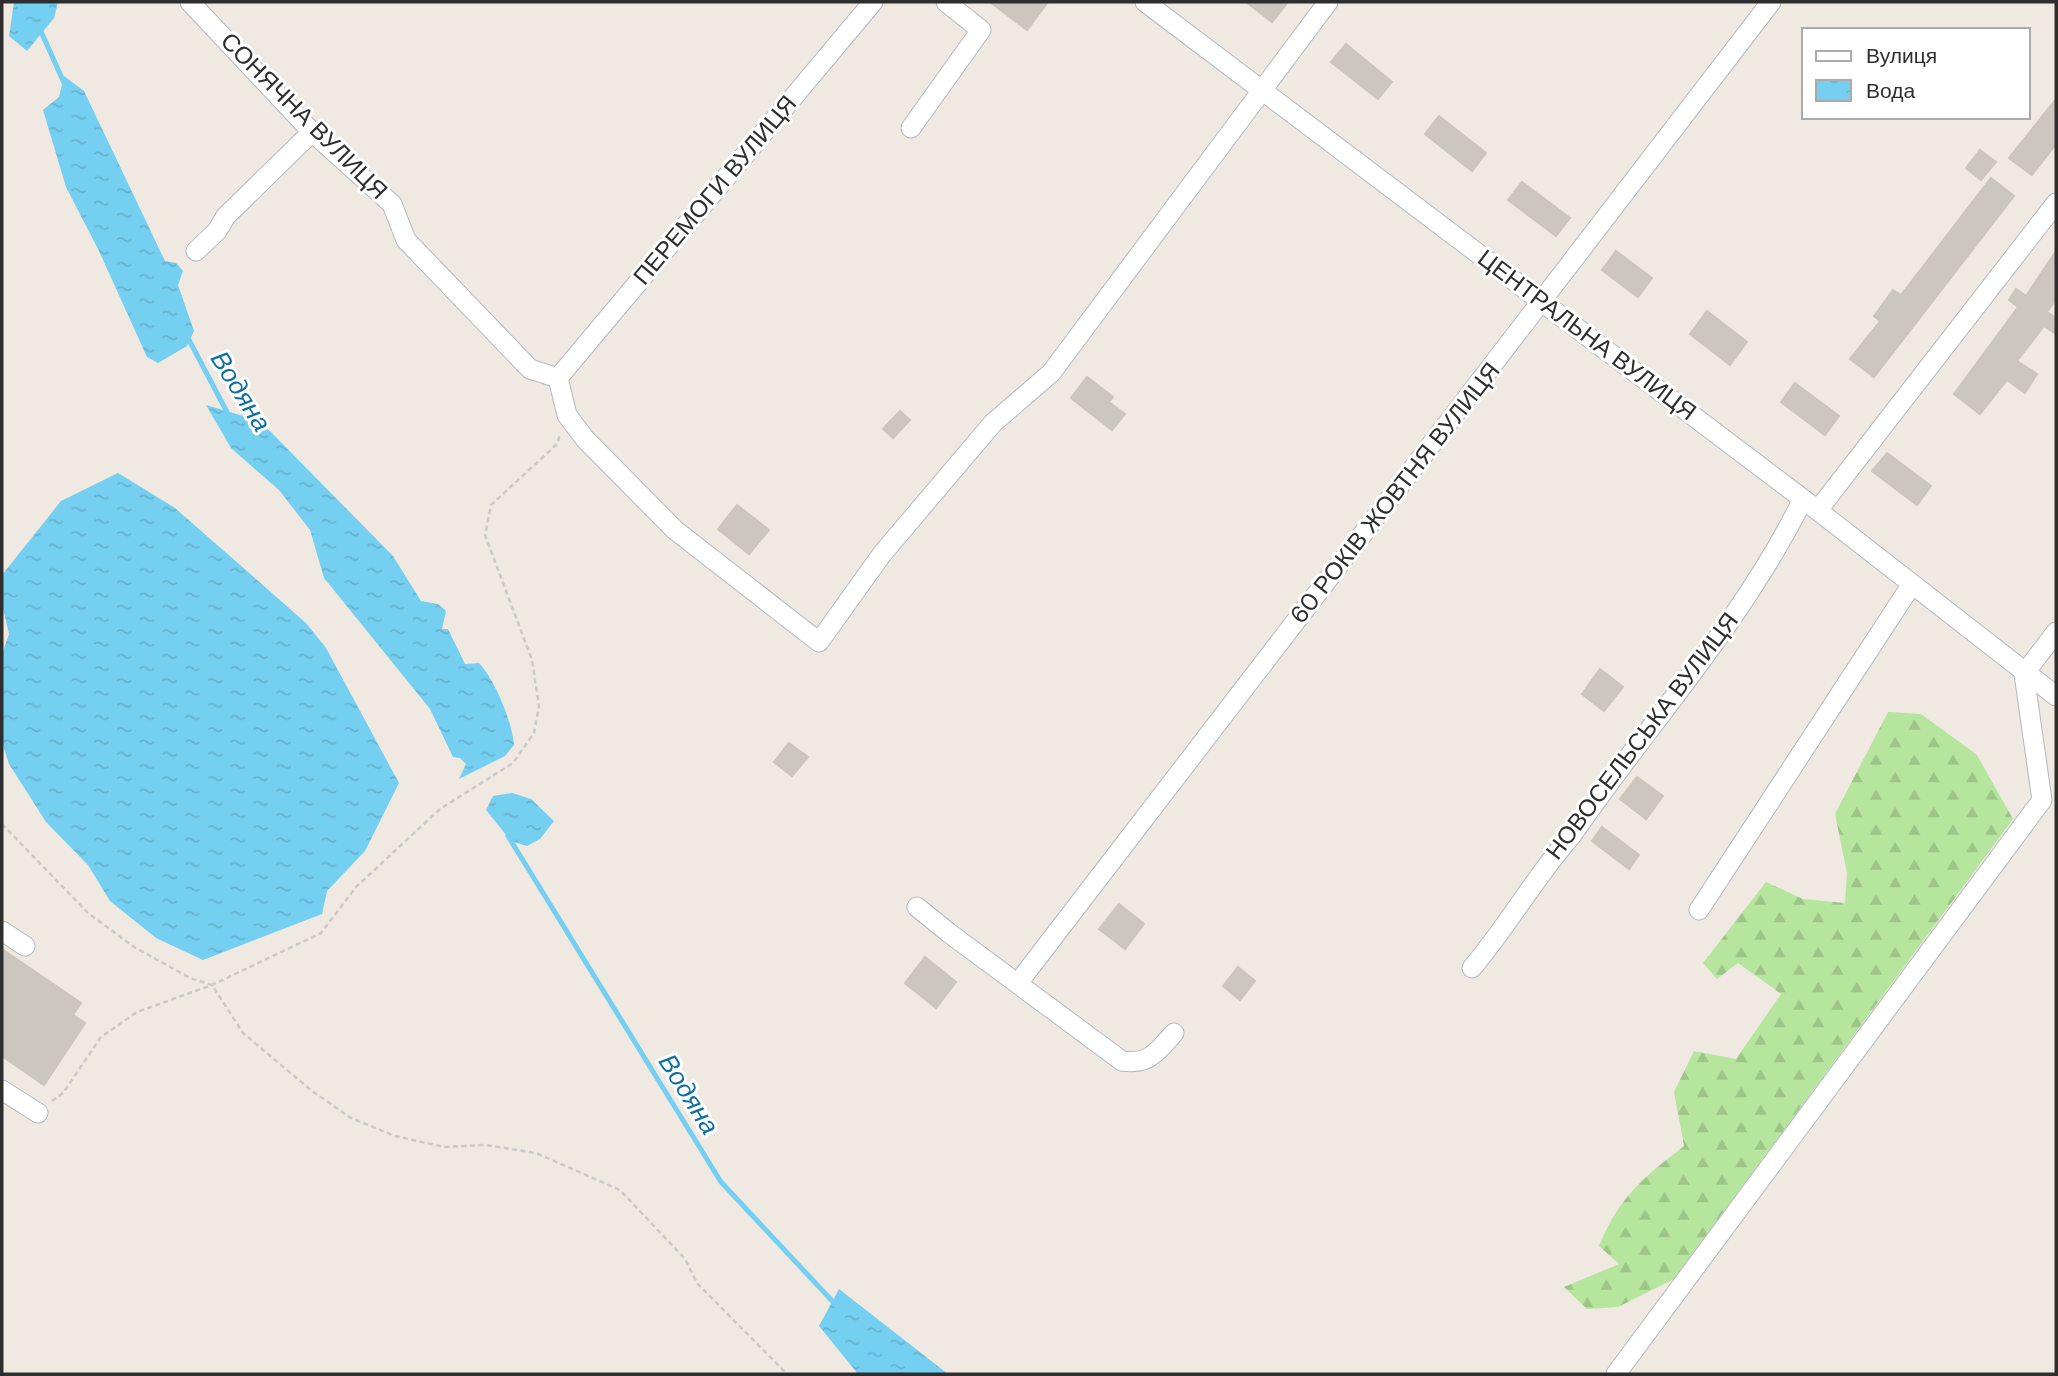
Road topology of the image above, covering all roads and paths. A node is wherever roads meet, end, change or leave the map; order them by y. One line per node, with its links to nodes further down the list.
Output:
1 (190, 2): 9 (street, СОНЯЧНА ВУЛИЦЯ)
2 (873, 2): 13 (street, ПЕРЕМОГИ ВУЛИЦЯ)
3 (946, 2): 8 (street)
4 (1144, 2): 7 (street, ЦЕНТРАЛЬНА ВУЛИЦЯ)
5 (1328, 2): 7 (street)
6 (1771, 2): 12 (street, 60 РОКІВ ЖОВТНЯ ВУЛИЦЯ)
7 (1261, 89): 12 (street, ЦЕНТРАЛЬНА ВУЛИЦЯ); 14 (street)
8 (911, 128)
9 (312, 132): 11 (street); 13 (street, СОНЯЧНА ВУЛИЦЯ)
10 (2056, 202): 15 (street, НОВОСЕЛЬСЬКА ВУЛИЦЯ)
11 (196, 251)
12 (1542, 301): 15 (street, ЦЕНТРАЛЬНА ВУЛИЦЯ); 26 (street, 60 РОКІВ ЖОВТНЯ ВУЛИЦЯ)
13 (558, 378): 14 (street)
14 (567, 415): 27 (path)
15 (1810, 504): 16 (street, ЦЕНТРАЛЬНА ВУЛИЦЯ); 25 (street, НОВОСЕЛЬСЬКА ВУЛИЦЯ)
16 (1912, 584): 18 (street, ЦЕНТРАЛЬНА ВУЛИЦЯ); 22 (street)
17 (2056, 632): 18 (street)
18 (2024, 674): 19 (street, ЦЕНТРАЛЬНА ВУЛИЦЯ); 32 (street)
19 (2056, 696)
20 (2, 824): 27 (path)
21 (917, 907): 26 (street)
22 (1699, 910)
23 (2, 931): 24 (street)
24 (25, 946)
25 (1472, 968)
26 (1018, 983): 28 (street)
27 (212, 985): 30 (path); 31 (path)
28 (1174, 1033)
29 (2, 1090): 30 (street)
30 (38, 1113)
31 (787, 1374)
32 (1616, 1374)

